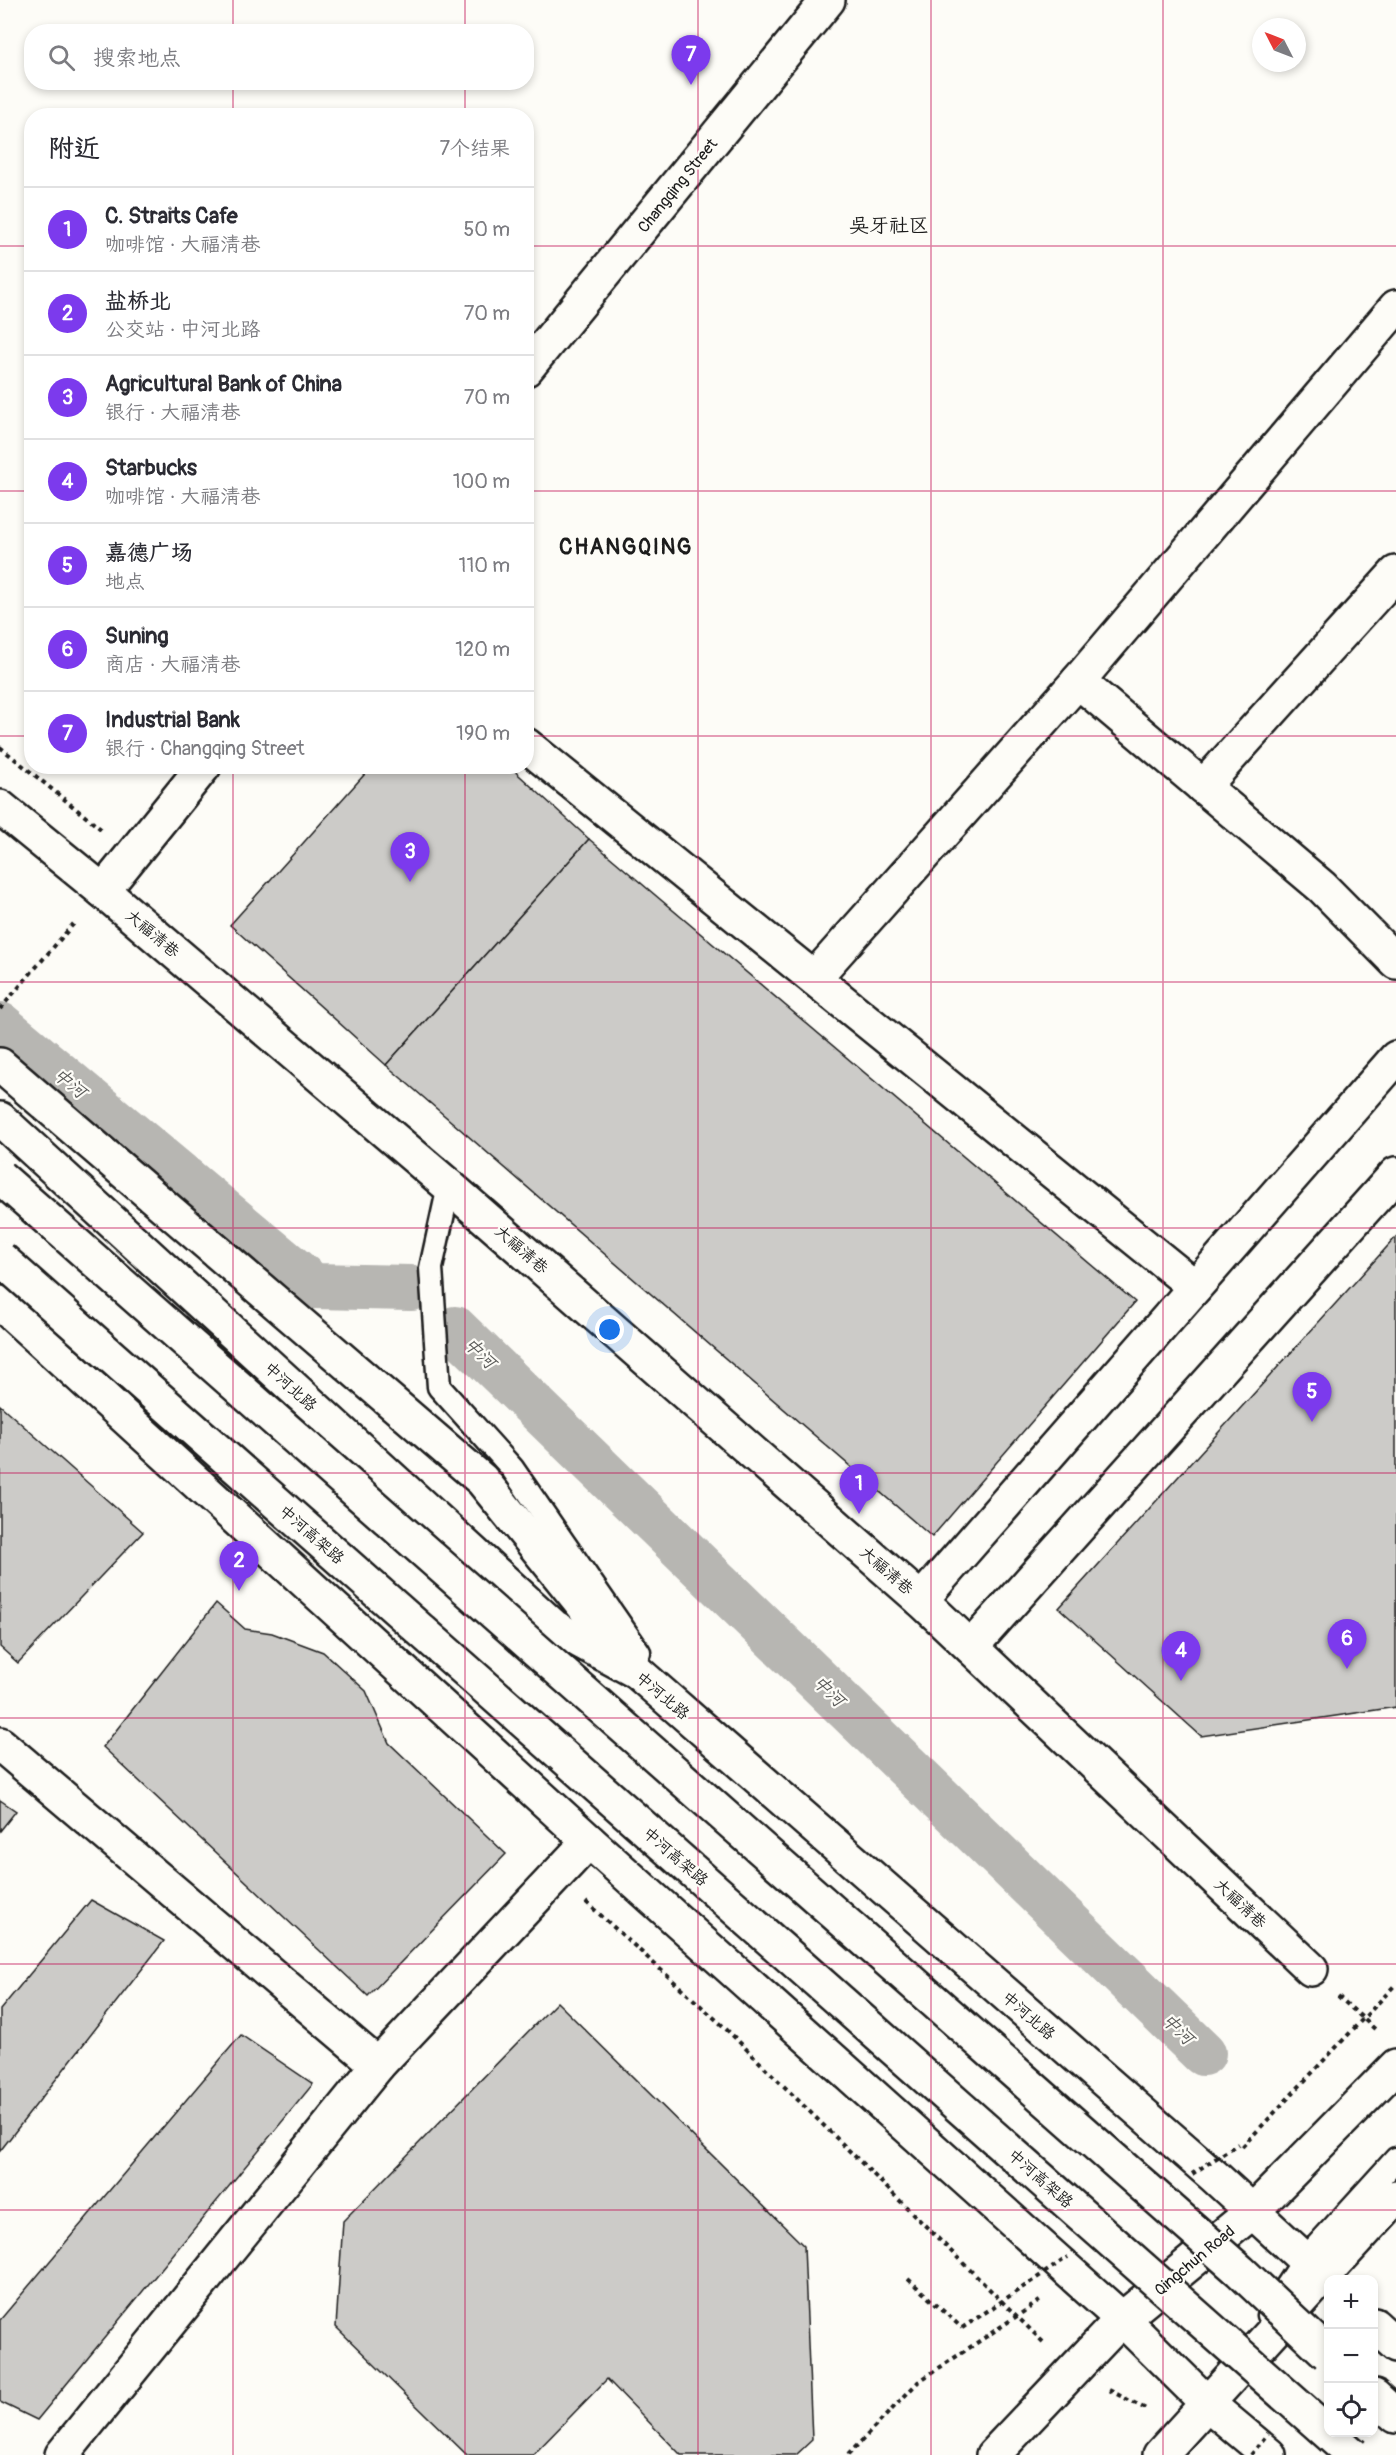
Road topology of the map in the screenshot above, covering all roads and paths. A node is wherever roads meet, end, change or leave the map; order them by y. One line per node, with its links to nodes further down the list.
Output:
1 (828, 0): 3 (main road, Changqing Street)
2 (1396, 307): 5 (main road)
3 (534, 359)
4 (1396, 573): 11 (main road)
5 (1078, 681): 11 (main road); 17 (main road)
6 (0, 747): 8 (path)
7 (534, 751): 17 (main road)
8 (24, 766)
9 (33, 774): 13 (path)
10 (198, 774): 13 (main road)
11 (1203, 787): 16 (main road)
12 (0, 807): 14 (main road, 大福清巷)
13 (133, 855): 14 (main road)
14 (103, 891): 24 (main road, 大福清巷)
15 (58, 942): 18 (path)
16 (1393, 953)
17 (813, 978): 26 (main road)
18 (0, 1009)
19 (1396, 1058): 26 (main road)
20 (0, 1065): 30 (main road)
21 (0, 1119): 30 (main road, 中河北路)
22 (1396, 1174): 29 (main road)
23 (0, 1177): 48 (main road, bridge)
24 (449, 1186): 28 (main road, 大福清巷); 31 (lane)
25 (0, 1258): 58 (main road, 中河高架路, bridge)
26 (1195, 1287): 28 (main road)
27 (0, 1303): 33 (main road)
28 (921, 1600): 29 (main road, 大福清巷)
29 (970, 1647): 35 (main road, 大福清巷)
30 (638, 1672): 31 (main road, 中河北路)
31 (677, 1707): 41 (main road, 中河北路)
32 (0, 1744): 37 (main road)
33 (589, 1841): 34 (main road); 44 (main road)
34 (556, 1876): 37 (main road); 49 (path)
35 (1311, 1969): 36 (path)
36 (1379, 2033)
37 (378, 2065): 54 (main road)
38 (1396, 2066): 41 (main road, Qingchun Road)
39 (1396, 2159): 42 (lane)
40 (1396, 2197): 42 (main road)
41 (1252, 2212): 42 (main road, 中河北路); 44 (main road, Qingchun Road)
42 (1319, 2272): 51 (main road)
43 (908, 2279): 45 (path)
44 (1122, 2319): 49 (main road, Qingchun Road); 51 (main road)
45 (962, 2328)
46 (1378, 2329): 47 (main road)
47 (1396, 2345)
48 (1324, 2349)
49 (1073, 2371): 53 (path); 55 (main road, Qingchun Road)
50 (1378, 2400): 52 (main road)
51 (1208, 2404): 53 (main road); 57 (main road)
52 (1396, 2416)
53 (1185, 2430): 56 (main road)
54 (62, 2455)
55 (993, 2455)
56 (1160, 2455)
57 (1269, 2455)
58 (1353, 2455)

